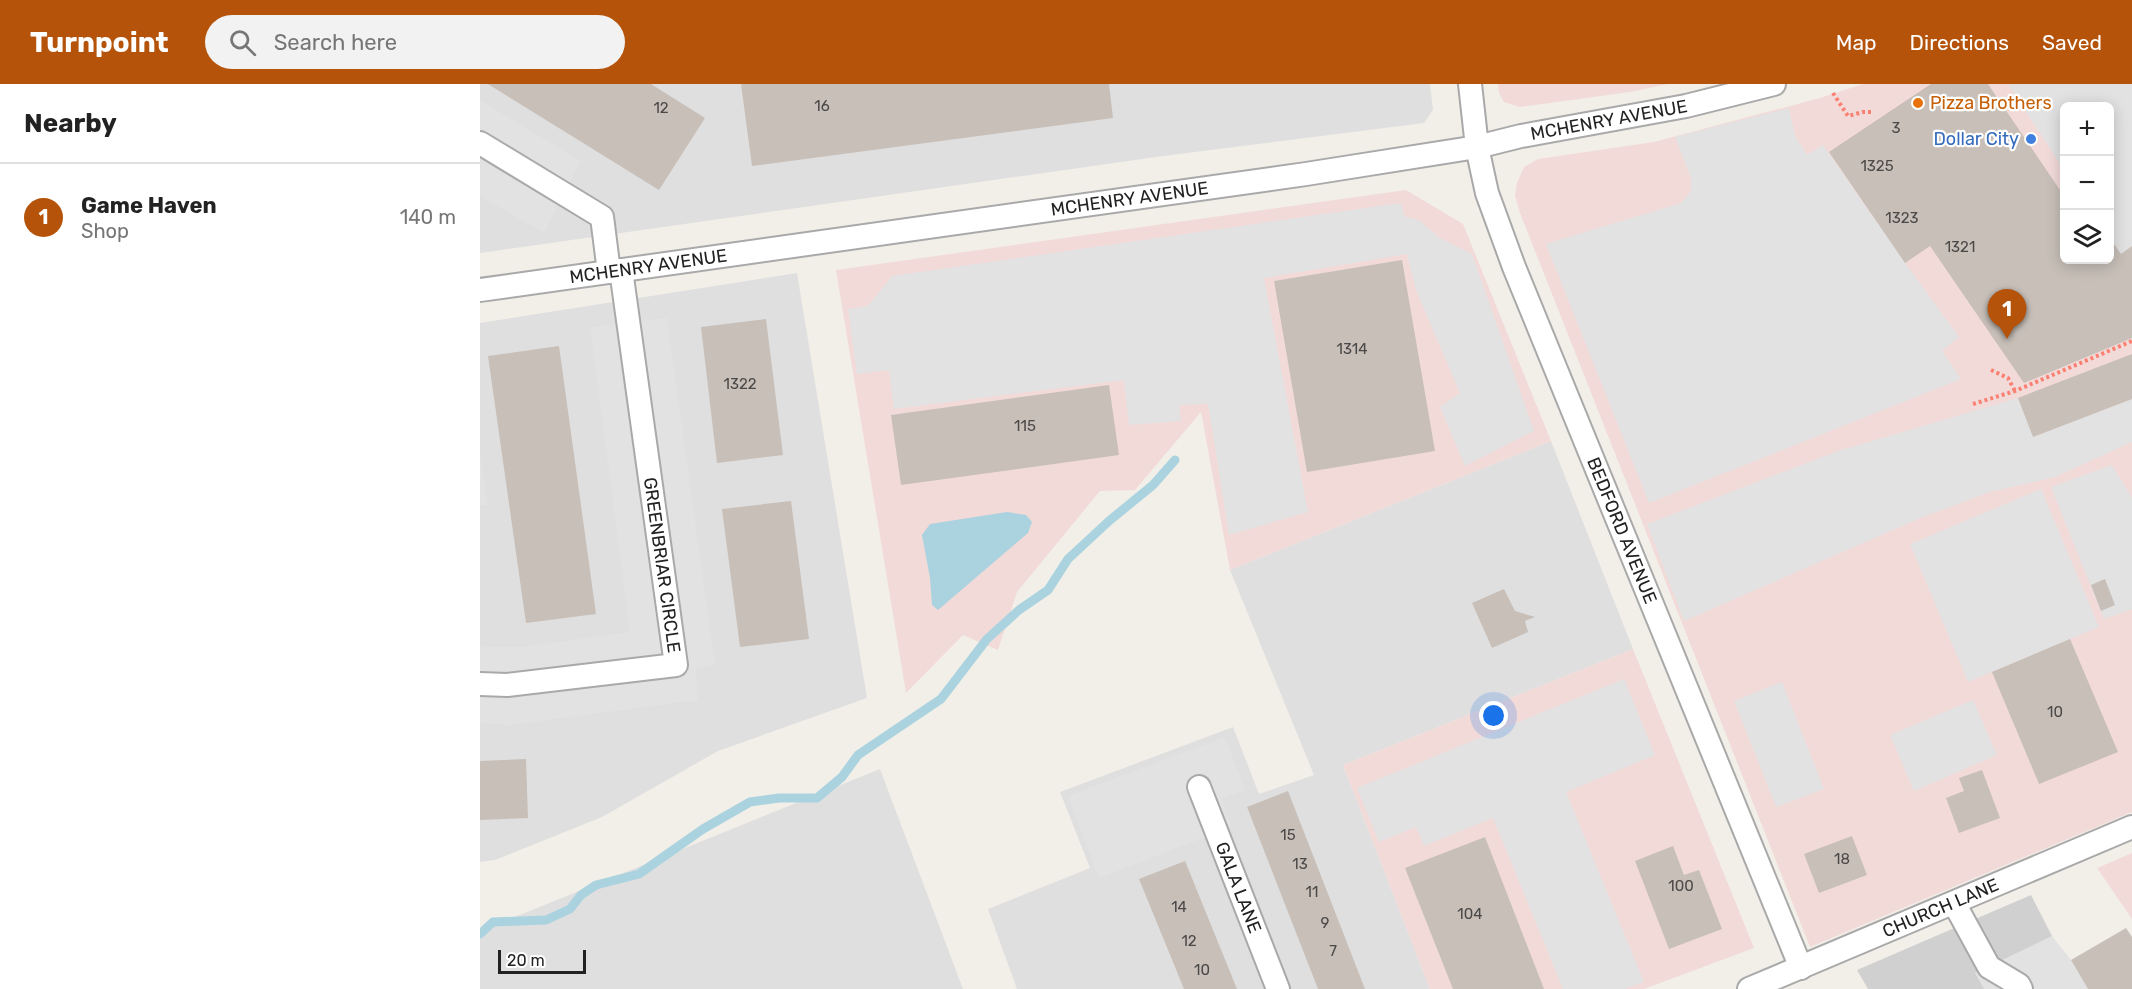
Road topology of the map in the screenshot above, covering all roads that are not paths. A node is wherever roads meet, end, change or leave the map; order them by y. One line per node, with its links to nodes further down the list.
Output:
1 (1470, 84): 4 (street, BEDFORD AVENUE)
2 (1774, 84): 4 (street, MCHENRY AVENUE)
3 (480, 143): 5 (street)
4 (1477, 147): 5 (street, MCHENRY AVENUE); 11 (street, BEDFORD AVENUE)
5 (615, 271): 6 (street, MCHENRY AVENUE); 7 (street, GREENBRIAR CIRCLE)
6 (480, 290)
7 (480, 684)
8 (1198, 787): 12 (street, GALA LANE)
9 (2132, 827): 10 (street, CHURCH LANE)
10 (1954, 903): 11 (street, CHURCH LANE); 14 (street)
11 (1801, 968): 13 (street, CHURCH LANE)
12 (1278, 989)
13 (1749, 989)
14 (2021, 989)

